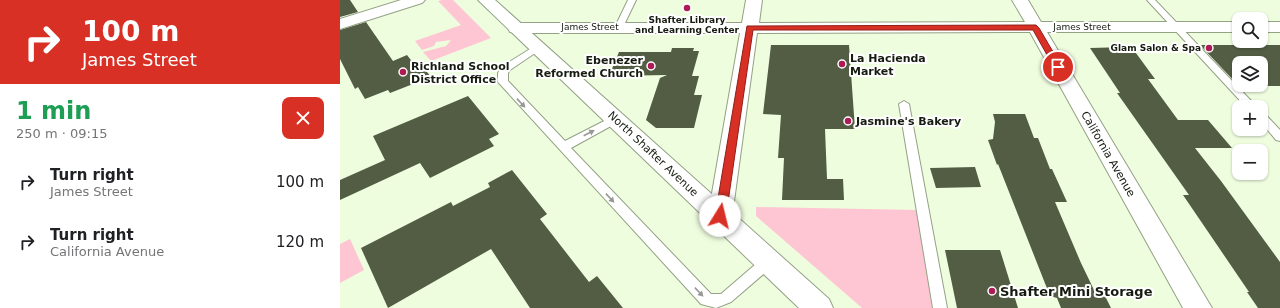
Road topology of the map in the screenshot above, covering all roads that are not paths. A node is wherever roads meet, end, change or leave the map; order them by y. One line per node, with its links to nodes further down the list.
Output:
1 (417, 0): 7 (street)
2 (487, 0): 12 (street, North Shafter Avenue)
3 (632, 0): 13 (lane)
4 (754, 0): 14 (street)
5 (1020, 0): 15 (street, California Avenue)
6 (1151, 0): 8 (lane)
7 (340, 24)
8 (1178, 27): 9 (street, James Street); 15 (street, James Street); 17 (lane)
9 (1232, 27)
10 (1268, 27): 11 (street)
11 (1280, 27)
12 (516, 28): 13 (street, James Street); 16 (street, North Shafter Avenue)
13 (619, 28): 14 (street, James Street)
14 (750, 28): 15 (street, James Street); 23 (street)
15 (1036, 28): 27 (street, California Avenue)
16 (538, 47): 19 (street, North Shafter Avenue); 22 (lane, one-way to 22)
17 (1246, 100)
18 (904, 104): 26 (lane)
19 (616, 119): 22 (lane, one-way to 19); 23 (street, North Shafter Avenue)
20 (1268, 124): 21 (lane)
21 (1280, 137)
22 (563, 147): 24 (lane, one-way to 24)
23 (720, 216): 24 (street, North Shafter Avenue)
24 (769, 261): 25 (street, North Shafter Avenue)
25 (819, 308)
26 (940, 308)
27 (1198, 308)

